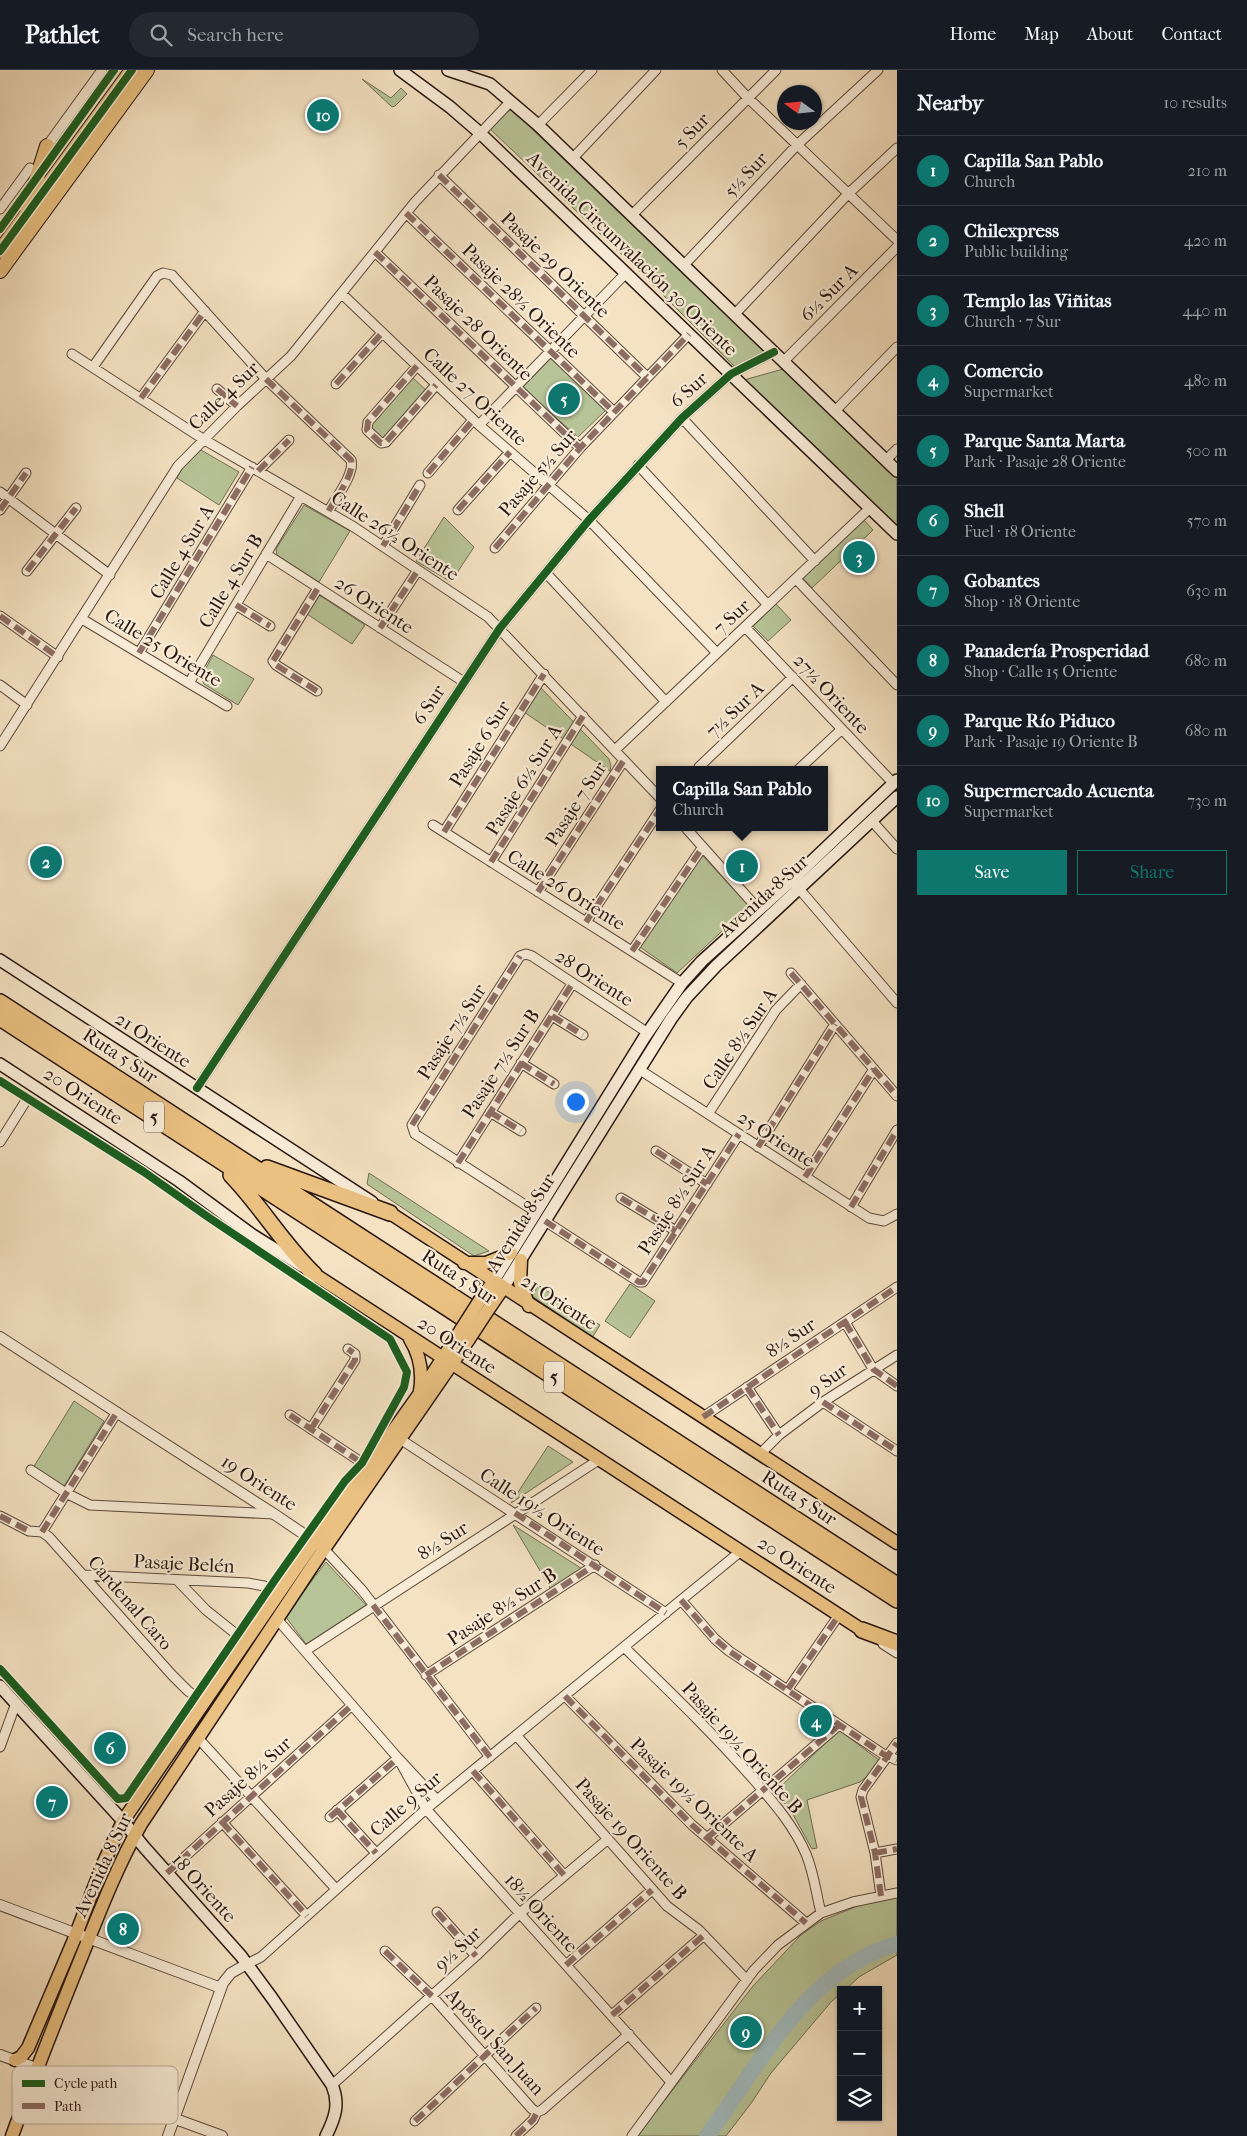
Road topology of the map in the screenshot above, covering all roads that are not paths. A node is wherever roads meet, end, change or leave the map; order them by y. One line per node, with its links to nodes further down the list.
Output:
1 (102, 70): 16 (street)
2 (132, 70): 25 (highway)
3 (147, 70): 31 (highway)
4 (403, 70): 14 (main road, Avenida Circunvalación 30 Oriente)
5 (448, 70): 12 (main road, Avenida Circunvalación 30 Oriente)
6 (592, 70): 13 (street)
7 (656, 70): 18 (street)
8 (722, 70): 11 (street)
9 (776, 70): 11 (street, 5 Sur)
10 (878, 70): 15 (street, 5½ Sur)
11 (748, 97): 15 (street); 24 (street, 5 Sur)
12 (511, 101): 13 (main road, Avenida Circunvalación 30 Oriente); 14 (street, Calle 4 Sur)
13 (538, 124): 18 (main road, Avenida Circunvalación 30 Oriente)
14 (480, 133): 20 (street, Calle 4 Sur); 32 (main road, Avenida Circunvalación 30 Oriente)
15 (797, 145): 21 (street); 30 (street, 5½ Sur)
16 (47, 146): 25 (highway)
17 (897, 148): 21 (street)
18 (573, 158): 24 (main road, Avenida Circunvalación 30 Oriente)
19 (30, 168): 22 (street)
20 (439, 175): 23 (street, Calle 4 Sur); 36 (street, Pasaje 29 Oriente)
21 (848, 194): 26 (street); 35 (street)
22 (0, 209)
23 (406, 213): 29 (street, Calle 4 Sur); 40 (street, Pasaje 28½ Oriente)
24 (632, 215): 30 (main road, Avenida Circunvalación 30 Oriente)
25 (26, 216): 28 (highway)
26 (897, 240)
27 (897, 247): 43 (street, 6½ Sur A)
28 (0, 251)
29 (376, 252): 33 (street, Calle 4 Sur); 51 (street, Pasaje 28 Oriente)
30 (684, 265): 35 (main road, Avenida Circunvalación 30 Oriente)
31 (0, 271)
32 (626, 273): 36 (street); 38 (main road, Avenida Circunvalación 30 Oriente)
33 (342, 294): 37 (street, Calle 27 Oriente); 48 (street, Calle 4 Sur)
34 (205, 311): 45 (street); 48 (street); 53 (street)
35 (734, 314): 41 (main road, Avenida Circunvalación 30 Oriente)
36 (585, 316): 40 (street); 47 (street, Pasaje 29 Oriente)
37 (382, 333): 44 (street, Calle 27 Oriente); 49 (street)
38 (689, 334): 46 (main road, Avenida Circunvalación 30 Oriente); 47 (street, Pasaje 5½ Sur)
39 (897, 347): 55 (street)
40 (551, 351): 51 (street); 56 (street, Pasaje 28½ Oriente)
41 (774, 352): 43 (main road, Avenida Circunvalación 30 Oriente); 46 (street)
42 (72, 354): 45 (street, Calle 26½ Oriente)
43 (784, 361): 55 (main road, Avenida Circunvalación 30 Oriente)
44 (417, 366): 50 (street, Calle 27 Oriente); 50 (street)
45 (93, 367): 53 (street, Calle 26½ Oriente)
46 (731, 374): 57 (street, 6 Sur); 76 (main road, Avenida Circunvalación 30 Oriente)
47 (647, 377): 56 (street, Pasaje 5½ Sur)
48 (266, 379): 54 (street, Calle 4 Sur); 79 (street)
49 (336, 384)
50 (436, 385): 58 (street, Calle 27 Oriente)
51 (516, 387): 58 (street); 61 (street, Pasaje 28 Oriente)
52 (217, 389): 54 (street)
53 (141, 398): 59 (street, Calle 26½ Oriente)
54 (237, 406): 59 (street, Calle 4 Sur)
55 (835, 411): 64 (main road, Avenida Circunvalación 30 Oriente)
56 (614, 412): 61 (street, Pasaje 5½ Sur)
57 (682, 418): 65 (street, 6 Sur); 86 (street)
58 (476, 423): 63 (street, Calle 27 Oriente); 69 (street)
59 (203, 439): 66 (street, Calle 26½ Oriente); 90 (street, Calle 4 Sur)
60 (289, 440): 66 (street, Calle 4 Sur A)
61 (580, 448): 70 (street, Pasaje 5½ Sur)
62 (897, 449): 64 (street)
63 (510, 452): 70 (street, Calle 27 Oriente); 78 (street)
64 (886, 460): 67 (main road, Avenida Circunvalación 30 Oriente)
65 (638, 465): 80 (street, 6 Sur); 94 (street)
66 (255, 469): 73 (street, Calle 26½ Oriente); 101 (street, Calle 4 Sur A)
67 (897, 470)
68 (26, 473): 74 (street)
69 (428, 473)
70 (548, 484): 80 (street, Calle 27 Oriente); 84 (street, Pasaje 5½ Sur)
71 (420, 485): 83 (street)
72 (0, 492): 74 (street)
73 (301, 496): 79 (street, Calle 26½ Oriente); 85 (street, Calle 4 Sur B)
74 (8, 498): 77 (street); 81 (street)
75 (76, 508): 81 (street)
76 (870, 508): 82 (main road, Avenida Circunvalación 30 Oriente); 86 (street, 7 Sur)
77 (0, 510)
78 (458, 510)
79 (328, 512): 83 (street, Calle 26½ Oriente)
80 (589, 520): 89 (street, 6 Sur); 102 (street, Calle 27 Oriente)
81 (56, 534): 88 (street); 90 (street)
82 (897, 534)
83 (383, 546): 87 (street, Calle 26½ Oriente)
84 (495, 548)
85 (266, 554): 92 (street, 26 Oriente); 93 (street, Calle 4 Sur B)
86 (815, 561): 91 (street, 7 Sur)
87 (418, 570): 99 (street); 100 (street, Calle 26½ Oriente)
88 (27, 571)
89 (546, 573): 100 (street, 6 Sur); 111 (street)
90 (110, 575): 96 (street, Calle 4 Sur)
91 (796, 579): 94 (street, 7 Sur); 109 (street)
92 (318, 588): 99 (street, 26 Oriente); 110 (street)
93 (236, 605): 97 (street); 107 (street, Calle 4 Sur B)
94 (768, 605): 98 (street, 7 Sur)
95 (0, 616): 103 (street)
96 (82, 619): 101 (street, Calle 25 Oriente); 103 (street, Calle 4 Sur)
97 (270, 626)
98 (745, 627): 102 (street, 7 Sur); 105 (street, 27½ Oriente)
99 (380, 628): 106 (street, 26 Oriente)
100 (500, 628): 104 (street, Calle 26½ Oriente); 106 (street, 6 Sur)
101 (139, 653): 107 (street, Calle 25 Oriente)
102 (717, 653): 111 (street, 7 Sur)
103 (58, 656): 112 (street, Calle 4 Sur)
104 (544, 674): 114 (street, Calle 26½ Oriente); 128 (street, Pasaje 6 Sur)
105 (793, 677): 115 (street, 27½ Oriente); 119 (street, 7½ Sur A)
106 (464, 682): 158 (street, 6 Sur)
107 (189, 683): 113 (street, Calle 25 Oriente)
108 (0, 685): 112 (street)
109 (897, 685)
110 (317, 690)
111 (666, 702): 117 (street, 7 Sur)
112 (27, 705): 116 (street, Calle 4 Sur)
113 (227, 706)
114 (584, 716): 117 (street, Calle 26½ Oriente); 131 (street, Pasaje 6½ Sur A)
115 (842, 729): 120 (street); 121 (street, 27½ Oriente)
116 (0, 746)
117 (615, 750): 118 (street, Calle 26½ Oriente)
118 (624, 760): 122 (street, Calle 26½ Oriente); 134 (street, Pasaje 7 Sur)
119 (700, 766)
120 (802, 766)
121 (895, 782): 132 (main road, Avenida 8 Sur)
122 (656, 794)
123 (897, 797): 125 (main road, Avenida 8 Sur)
124 (656, 816): 136 (street)
125 (872, 820): 130 (street); 133 (main road, Avenida 8 Sur)
126 (433, 825): 128 (street, Calle 26 Oriente)
127 (688, 831): 129 (street)
128 (444, 832): 131 (street, Calle 26 Oriente)
129 (702, 848): 135 (street); 137 (street)
130 (897, 850)
131 (491, 862): 134 (street, Calle 26 Oriente)
132 (792, 880): 133 (street); 135 (main road, Avenida 8 Sur)
133 (800, 889): 146 (street); 156 (main road, Avenida 8 Sur)
134 (538, 892): 136 (street, Calle 26 Oriente)
135 (758, 910): 141 (main road, Avenida 8 Sur)
136 (586, 922): 137 (street, Calle 26 Oriente)
137 (632, 951): 141 (street, Calle 26 Oriente)
138 (520, 956): 142 (street, 28 Oriente); 171 (street, Pasaje 7½ Sur)
139 (0, 960): 158 (main road, 21 Oriente)
140 (791, 973): 143 (street)
141 (682, 983): 151 (main road, Avenida 8 Sur)
142 (572, 984): 148 (street, Pasaje 7½ Sur B); 151 (street, 28 Oriente)
143 (801, 984): 150 (street); 162 (street, Calle 8½ Sur A)
144 (0, 997): 147 (highway)
145 (0, 1002): 147 (highway, Ruta 5 Sur / 5)
146 (897, 1003)
147 (17, 1013): 169 (highway, Ruta 5 Sur / 5)
148 (552, 1016): 152 (street); 153 (street, Pasaje 7½ Sur B)
149 (0, 1018): 170 (highway, Ruta 5 Sur / 5)
150 (835, 1024): 155 (street); 167 (street)
151 (648, 1033): 176 (main road, Avenida 8 Sur)
152 (583, 1035)
153 (522, 1063): 157 (street); 161 (street, Pasaje 7½ Sur B)
154 (0, 1064): 183 (main road, 20 Oriente)
155 (874, 1069): 159 (street); 172 (street)
156 (640, 1070): 162 (street, 25 Oriente); 179 (main road, Avenida 8 Sur)
157 (554, 1084)
158 (197, 1088): 177 (main road, 21 Oriente)
159 (897, 1096)
160 (27, 1099): 166 (street)
161 (490, 1112): 164 (street); 171 (street, Pasaje 7½ Sur B)
162 (708, 1114): 165 (street, 25 Oriente)
163 (897, 1130): 175 (street)
164 (521, 1131)
165 (739, 1134): 167 (street, 25 Oriente); 173 (street, Pasaje 8½ Sur A)
166 (0, 1142)
167 (758, 1146): 172 (street, 25 Oriente)
168 (656, 1151): 173 (street)
169 (231, 1153): 177 (highway); 220 (highway, Ruta 5 Sur / 5)
170 (210, 1154): 183 (highway); 223 (highway, Ruta 5 Sur / 5)
171 (458, 1162): 176 (street)
172 (805, 1177): 175 (street, 25 Oriente)
173 (707, 1184): 180 (street, Pasaje 8½ Sur A)
174 (622, 1198): 180 (street)
175 (851, 1207): 178 (street, 25 Oriente)
176 (536, 1212): 181 (main road, Avenida 8 Sur)
177 (390, 1213): 182 (main road, 21 Oriente)
178 (897, 1214)
179 (545, 1221): 180 (street, Pasaje 8½ Sur A); 181 (main road, Avenida 8 Sur)
180 (676, 1231)
181 (516, 1256): 182 (main road); 184 (main road, Avenida 8 Sur); 186 (main road)
182 (464, 1263): 184 (main road, 21 Oriente)
183 (314, 1274): 188 (main road, 20 Oriente)
184 (498, 1285): 186 (main road, 21 Oriente); 192 (main road, Avenida 8 Sur, bridge)
185 (897, 1287): 187 (street, 8½ Sur)
186 (529, 1306): 200 (main road, 21 Oriente)
187 (845, 1322): 193 (street); 195 (street, 8½ Sur)
188 (409, 1336): 192 (main road, 20 Oriente); 196 (main road)
189 (0, 1337): 198 (street, 19 Oriente)
190 (348, 1349): 201 (street)
191 (897, 1355): 193 (street, 9 Sur)
192 (447, 1361): 196 (main road, Avenida 8 Sur); 203 (main road, Avenida 8 Sur); 206 (main road, 20 Oriente)
193 (873, 1369): 194 (street); 197 (street, 9 Sur)
194 (897, 1386)
195 (747, 1387): 200 (street, 8½ Sur); 202 (street)
196 (420, 1393): 207 (main road, Avenida 8 Sur)
197 (823, 1402): 202 (street, 9 Sur); 204 (street)
198 (116, 1412): 209 (street); 210 (street, 19 Oriente)
199 (290, 1415): 201 (street)
200 (703, 1417): 205 (main road, 21 Oriente)
201 (311, 1429): 207 (street)
202 (779, 1435): 205 (street, 9 Sur)
203 (400, 1439): 211 (street, Calle 19½ Oriente); 215 (main road, Avenida 8 Sur)
204 (897, 1452)
205 (760, 1454): 214 (main road, 21 Oriente)
206 (600, 1459): 211 (street, 8½ Sur); 216 (main road, 20 Oriente)
207 (367, 1466): 215 (main road, Avenida 8 Sur)
208 (32, 1470): 209 (street)
209 (66, 1493): 210 (street); 213 (street)
210 (274, 1514): 215 (street, 19 Oriente)
211 (515, 1514): 217 (street, Calle 19½ Oriente); 224 (street, 8½ Sur)
212 (0, 1516): 213 (street)
213 (42, 1532): 218 (street, Cardenal Caro)
214 (897, 1543)
215 (320, 1545): 221 (main road, Avenida 8 Sur); 224 (street, 19 Oriente); 227 (main road, Avenida 8 Sur)
216 (741, 1551): 222 (street, Calle 9 Sur); 226 (main road, 20 Oriente)
217 (595, 1565): 225 (street, Calle 19½ Oriente); 234 (street, Pasaje 8½ Sur B)
218 (84, 1575): 219 (street, Pasaje Belén); 239 (street, Cardenal Caro)
219 (178, 1581): 221 (street, Pasaje Belén); 229 (street)
220 (897, 1585)
221 (280, 1592): 229 (main road, Avenida 8 Sur)
222 (681, 1600): 225 (street, Calle 9 Sur); 236 (street)
223 (897, 1600)
224 (373, 1605): 232 (street, 8½ Sur); 234 (street, 19 Oriente)
225 (666, 1613): 231 (street, Calle 9 Sur)
226 (839, 1615): 228 (main road, 20 Oriente); 236 (street)
227 (277, 1619): 232 (street, 18½ Oriente); 243 (main road, Avenida 8 Sur)
228 (862, 1630): 230 (highway); 233 (street, 20 Oriente)
229 (246, 1642): 239 (main road, Avenida 8 Sur)
230 (897, 1643)
231 (624, 1646): 237 (street, Calle 9 Sur); 250 (street, Pasaje 19½ Oriente B)
232 (305, 1651): 240 (street, 18½ Oriente)
233 (897, 1652)
234 (426, 1675): 246 (street, 19 Oriente)
235 (0, 1686): 238 (main road, 18 Oriente)
236 (788, 1689): 241 (street)
237 (564, 1696): 242 (street, Calle 9 Sur); 257 (street, Pasaje 19½ Oriente A)
238 (16, 1703): 245 (street); 254 (main road, 18 Oriente)
239 (205, 1703): 254 (main road, Avenida 8 Sur)
240 (352, 1705): 247 (street, 18½ Oriente); 251 (street, Pasaje 8½ Sur)
241 (839, 1725): 248 (street); 250 (street)
242 (516, 1735): 246 (street, Calle 9 Sur); 258 (street, Pasaje 19 Oriente B)
243 (198, 1738): 251 (street); 256 (main road, Avenida 8 Sur)
244 (897, 1743): 248 (street)
245 (0, 1747)
246 (490, 1757): 249 (street, Calle 9 Sur)
247 (398, 1758): 252 (street, 18½ Oriente); 253 (street, 18½ Oriente); 260 (street)
248 (893, 1758): 261 (street)
249 (473, 1771): 252 (street, Calle 9 Sur); 263 (street)
250 (763, 1791): 257 (street); 271 (street, Pasaje 19½ Oriente B)
251 (251, 1796): 255 (street, Pasaje 8½ Sur); 264 (street)
252 (437, 1800): 253 (street, Calle 9 Sur)
253 (426, 1809): 260 (street, Calle 9 Sur); 270 (street, 18½ Oriente)
254 (123, 1821): 256 (main road, 18 Oriente); 274 (main road, Avenida 8 Sur)
255 (222, 1822): 262 (street, Pasaje 8½ Sur); 272 (street)
256 (134, 1836): 262 (main road, 18 Oriente); 276 (main road, Avenida 8 Sur)
257 (707, 1838): 273 (street, Pasaje 19½ Oriente A)
258 (608, 1839): 263 (street, 9½ Sur); 265 (street, Pasaje 19 Oriente B)
259 (897, 1849): 261 (street)
260 (376, 1854): 264 (street, Calle 9 Sur)
261 (875, 1854): 267 (street)
262 (167, 1873): 279 (main road, 18 Oriente)
263 (564, 1875): 270 (street, 9½ Sur)
264 (336, 1889): 272 (street, Calle 9 Sur)
265 (652, 1890): 275 (street, Pasaje 19 Oriente B); 280 (street)
266 (897, 1893): 267 (street)
267 (881, 1896): 271 (street)
268 (0, 1905): 274 (street)
269 (437, 1912): 278 (street)
270 (520, 1913): 278 (street, 9½ Sur); 280 (street, 18½ Oriente)
271 (821, 1913): 273 (street)
272 (307, 1916): 279 (street, Calle 9 Sur)
273 (806, 1923): 281 (street)
274 (77, 1934): 276 (street); 289 (main road, Avenida 8 Sur)
275 (704, 1935): 281 (street, Pasaje 19 Oriente B); 285 (street)
276 (89, 1938): 282 (street); 291 (main road, Avenida 8 Sur)
277 (385, 1951): 283 (street, Apóstol San Juan)
278 (476, 1956): 283 (street, 9½ Sur)
279 (247, 1964): 282 (street, Calle 9 Sur); 293 (main road, 18 Oriente)
280 (566, 1965): 285 (street, 18½ Oriente)
281 (747, 1980): 292 (street)
282 (221, 1988): 294 (street, Calle 9 Sur)
283 (432, 1996): 288 (street, Apóstol San Juan); 293 (street, 9½ Sur)
284 (536, 2008): 288 (street)
285 (612, 2016): 286 (street, 18½ Oriente)
286 (629, 2034): 292 (street, 18½ Oriente); 295 (street)
287 (0, 2055): 289 (street)
288 (485, 2056): 295 (street, Apóstol San Juan); 297 (street)
289 (15, 2060): 290 (street)
290 (31, 2066)
291 (37, 2066)
292 (671, 2082): 305 (street)
293 (332, 2085): 300 (main road, 18 Oriente)
294 (178, 2108)
295 (537, 2112): 304 (street)
296 (178, 2120): 303 (street)
297 (415, 2121)
298 (16, 2124): 301 (main road, Avenida 8 Sur)
299 (172, 2124): 302 (street, Calle 9 Sur)
300 (330, 2133)
301 (12, 2136)
302 (168, 2136)
303 (222, 2136)
304 (516, 2136)
305 (632, 2136)

